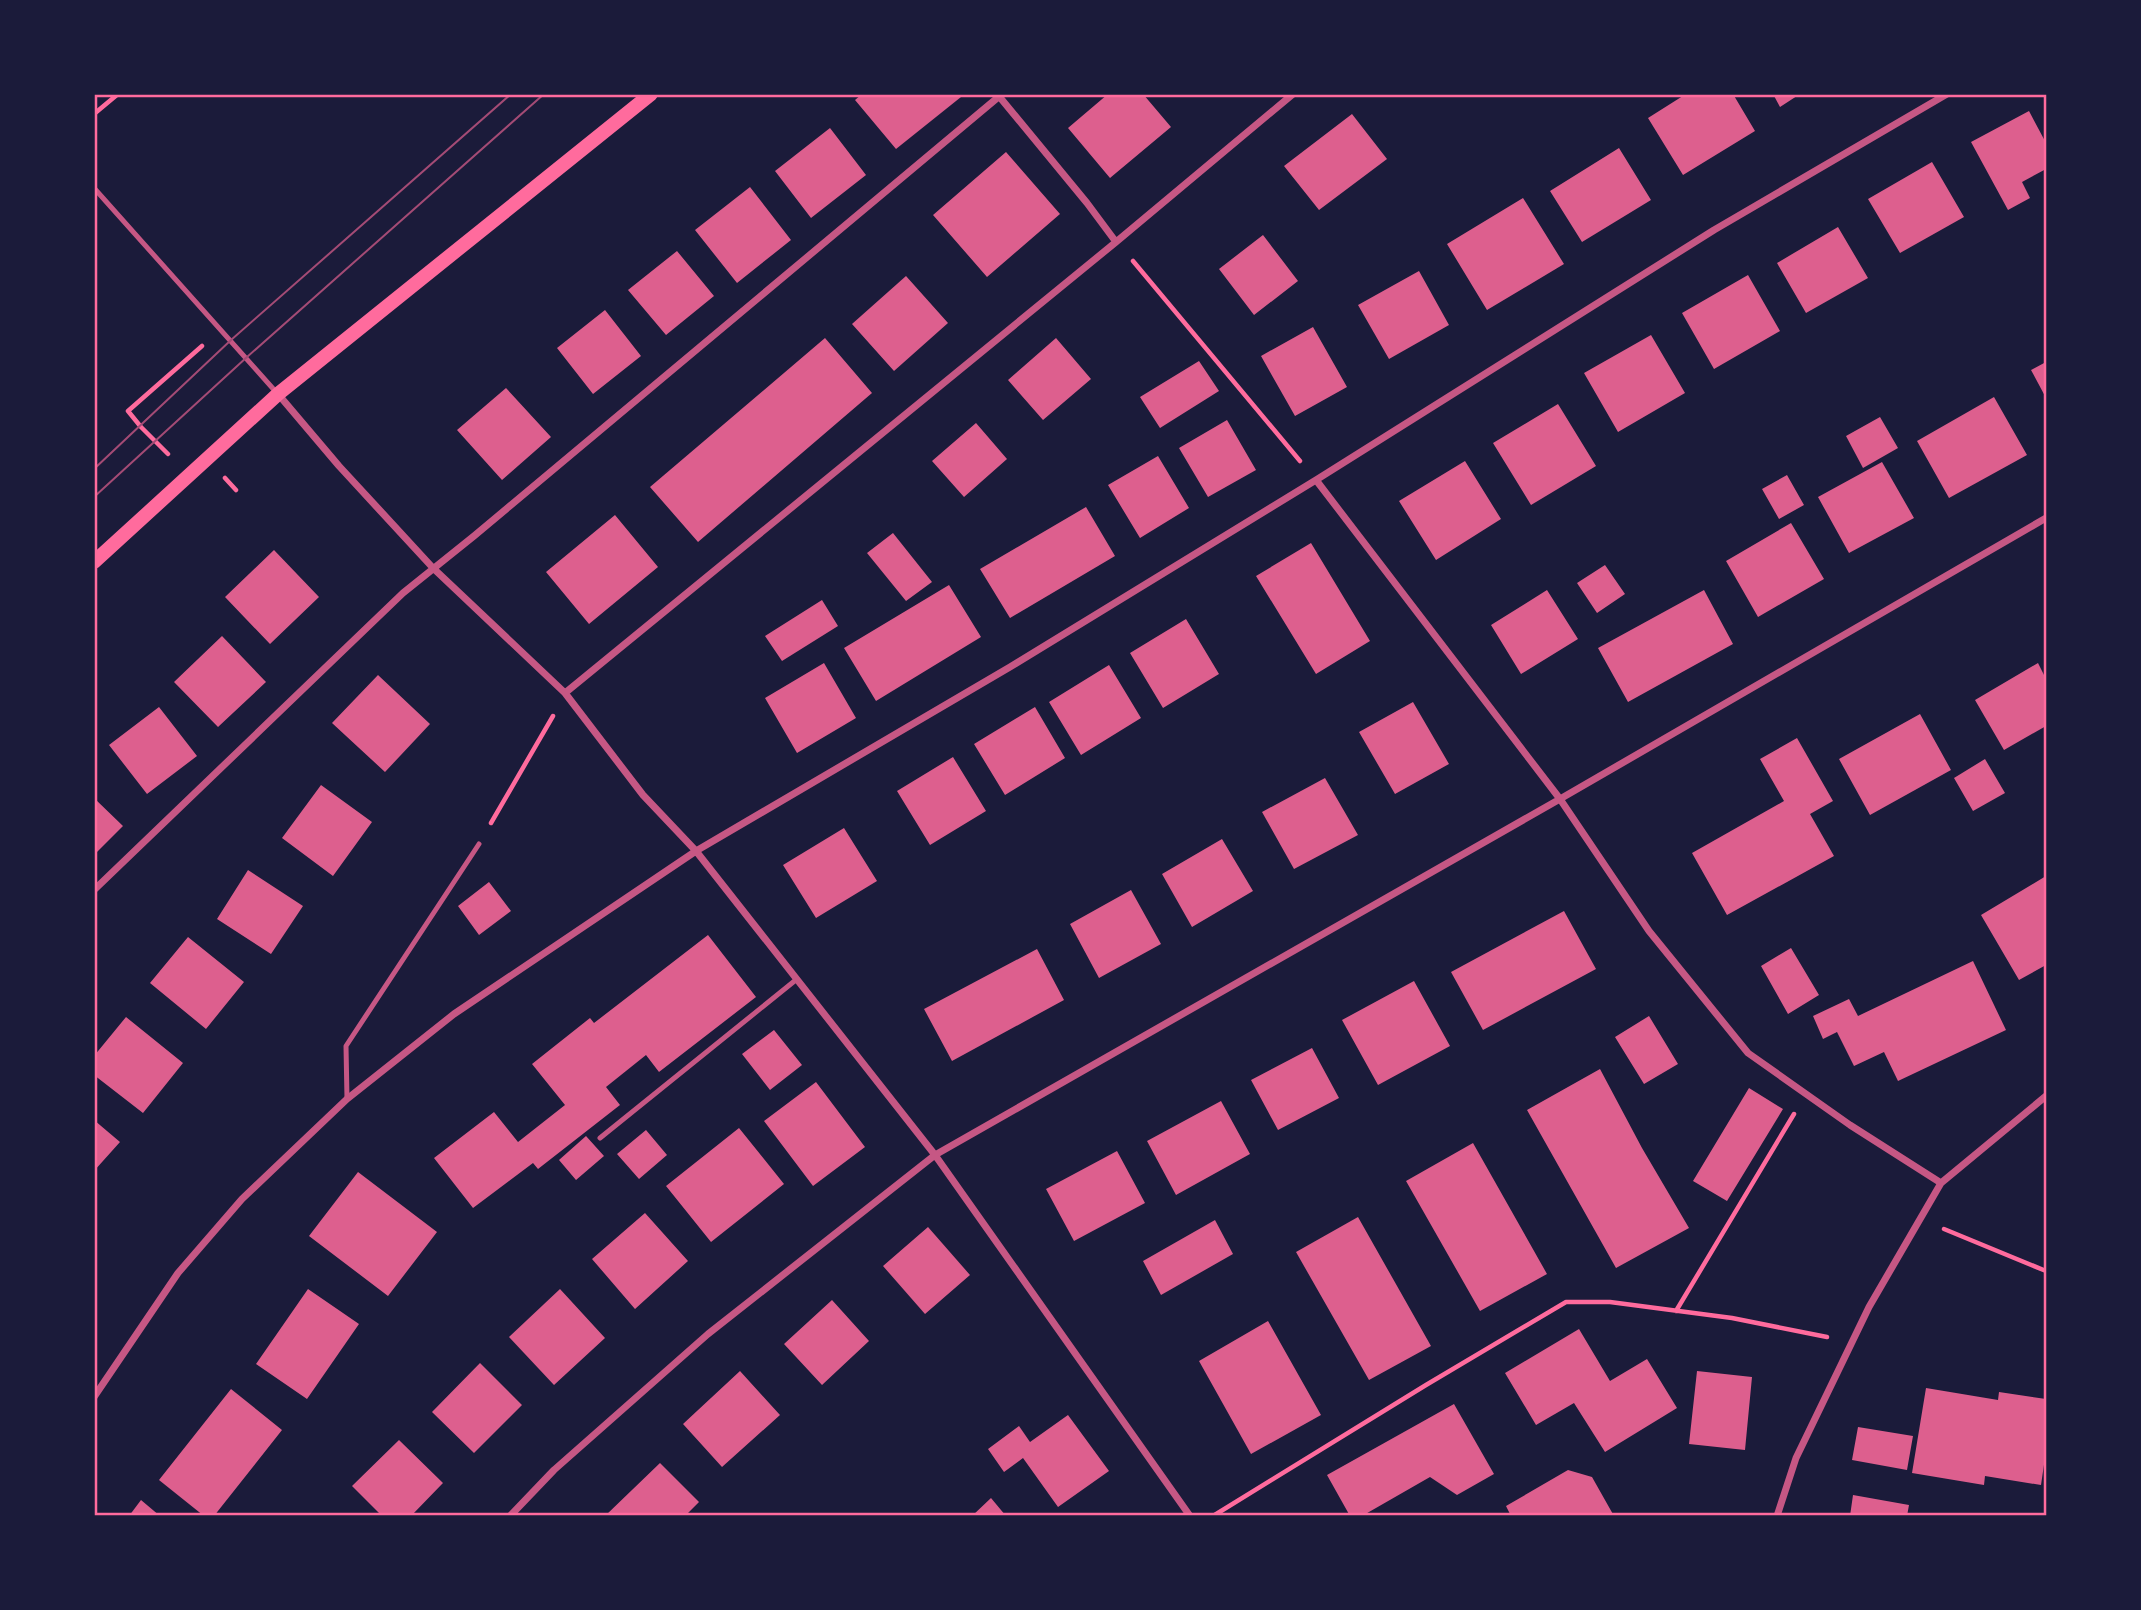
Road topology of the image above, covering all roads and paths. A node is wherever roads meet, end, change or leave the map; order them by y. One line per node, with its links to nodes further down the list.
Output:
1 (118, 94): 6 (path)
2 (651, 94): 10 (main road)
3 (1293, 94): 8 (street)
4 (1947, 94): 13 (street)
5 (999, 95): 8 (street); 17 (street)
6 (94, 114)
7 (94, 188): 9 (lane)
8 (1116, 242): 13 (path); 18 (street)
9 (221, 329): 10 (lane); 11 (path)
10 (278, 394): 12 (main road); 17 (street)
11 (174, 448)
12 (207, 459): 14 (path); 16 (main road)
13 (1316, 480): 19 (street); 21 (street)
14 (236, 490)
15 (2046, 518): 19 (street)
16 (94, 562)
17 (433, 568): 18 (street); 22 (street)
18 (565, 693): 20 (path); 21 (street)
19 (1560, 799): 24 (street); 28 (street)
20 (479, 844): 26 (lane)
21 (696, 851): 23 (street); 26 (street)
22 (94, 890)
23 (797, 979): 27 (lane); 28 (street)
24 (1806, 1094): 29 (street); 32 (path)
25 (2046, 1096): 29 (street)
26 (346, 1099): 34 (street)
27 (600, 1138)
28 (935, 1155): 35 (street); 36 (street)
29 (1941, 1183): 30 (street)
30 (1920, 1220): 31 (path); 33 (street)
31 (2046, 1271)
32 (1676, 1311): 33 (path); 37 (path)
33 (1852, 1342): 38 (street)
34 (94, 1397)
35 (510, 1516)
36 (1190, 1516)
37 (1213, 1516)
38 (1777, 1516)

